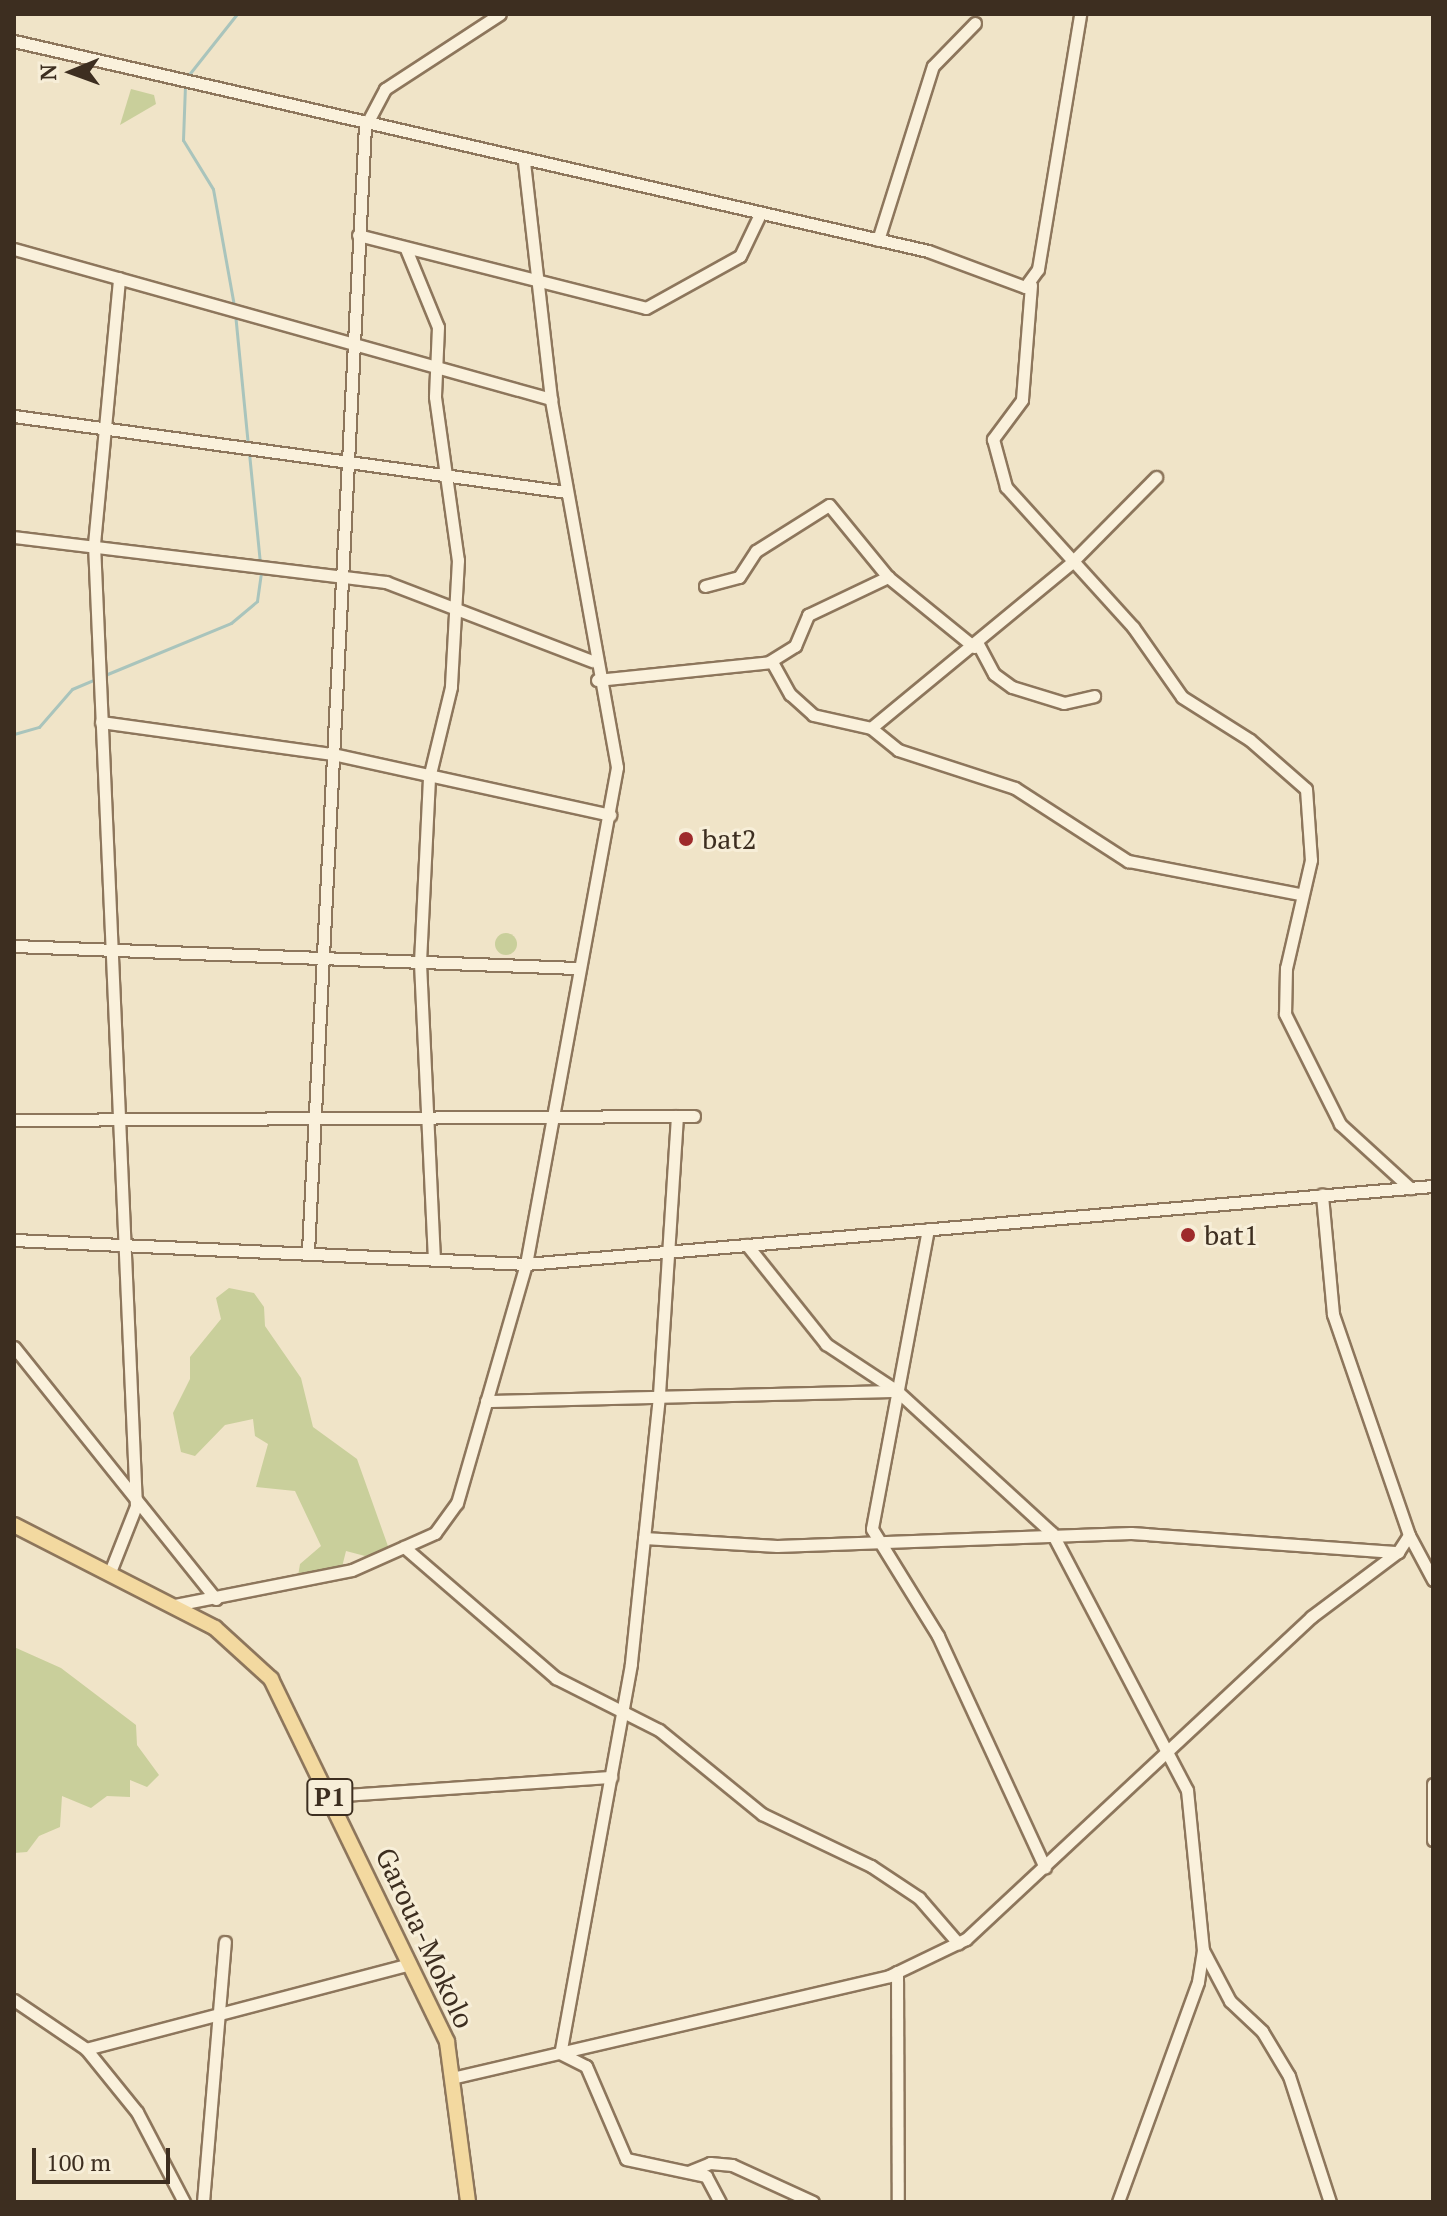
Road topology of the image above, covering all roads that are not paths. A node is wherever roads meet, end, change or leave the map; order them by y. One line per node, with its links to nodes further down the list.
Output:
1 (500, 14): 5 (street)
2 (1080, 14): 14 (street)
3 (975, 23): 9 (street)
4 (14, 41): 5 (street)
5 (365, 127): 6 (street); 8 (street)
6 (524, 163): 7 (street); 13 (street)
7 (760, 214): 9 (street); 13 (street)
8 (358, 235): 11 (street); 15 (street)
9 (878, 240): 14 (street)
10 (14, 249): 12 (street)
11 (406, 249): 13 (street); 16 (street)
12 (119, 278): 15 (street); 19 (street)
13 (537, 280): 17 (street)
14 (1031, 285): 26 (street)
15 (351, 343): 16 (street); 20 (street)
16 (433, 366): 17 (street); 21 (street)
17 (551, 399): 23 (street)
18 (14, 416): 19 (street)
19 (103, 429): 20 (street); 25 (street)
20 (347, 460): 21 (street); 27 (street)
21 (447, 474): 23 (street); 30 (street)
22 (1156, 477): 26 (street)
23 (567, 492): 32 (street)
24 (14, 537): 25 (street)
25 (94, 544): 27 (street); 36 (street)
26 (1071, 563): 31 (street); 41 (street)
27 (342, 575): 30 (street); 38 (street)
28 (888, 577): 29 (street); 31 (street); 33 (street)
29 (705, 586)
30 (458, 605): 32 (street); 39 (street)
31 (976, 645): 35 (street); 37 (street)
32 (592, 661): 34 (street)
33 (769, 662): 34 (street); 37 (street)
34 (597, 680): 40 (street)
35 (1094, 696)
36 (101, 722): 38 (street); 43 (street)
37 (871, 728): 41 (street)
38 (333, 754): 39 (street); 44 (street)
39 (429, 778): 40 (street); 45 (street)
40 (610, 815): 46 (street)
41 (1300, 894): 55 (street)
42 (14, 946): 43 (street)
43 (110, 953): 44 (street); 53 (street)
44 (323, 960): 45 (street); 50 (street)
45 (420, 963): 46 (street); 51 (street)
46 (577, 968): 49 (street)
47 (677, 1116): 48 (street); 49 (street); 61 (street)
48 (694, 1116)
49 (552, 1117): 51 (street); 64 (street)
50 (315, 1118): 51 (street); 53 (street); 62 (street)
51 (425, 1118): 63 (street)
52 (14, 1120): 53 (street)
53 (117, 1120): 59 (street)
54 (1433, 1186): 55 (street)
55 (1410, 1188): 56 (street)
56 (1322, 1195): 57 (street); 72 (street)
57 (928, 1229): 60 (street); 66 (street)
58 (14, 1240): 59 (street)
59 (120, 1243): 62 (street); 69 (street)
60 (747, 1245): 61 (street); 66 (street)
61 (669, 1250): 64 (street); 67 (street)
62 (308, 1251): 63 (street)
63 (434, 1259): 64 (street)
64 (526, 1264): 68 (street)
65 (14, 1347): 69 (street)
66 (897, 1391): 67 (street); 71 (street); 74 (street)
67 (659, 1396): 68 (street); 73 (street)
68 (486, 1401): 75 (street)
69 (136, 1506): 77 (street); 79 (street)
70 (14, 1525): 77 (main road, Garoua-Mokolo / P1)
71 (1052, 1533): 74 (street); 76 (street); 82 (street)
72 (1409, 1535): 76 (street); 78 (street)
73 (644, 1538): 74 (street); 81 (street)
74 (883, 1542): 87 (street)
75 (404, 1547): 79 (street); 81 (street)
76 (1398, 1552): 82 (street)
77 (110, 1572): 80 (main road, Garoua-Mokolo / P1)
78 (1433, 1580)
79 (216, 1599): 80 (street)
80 (175, 1605): 85 (main road, Garoua-Mokolo / P1)
81 (623, 1708): 83 (street); 89 (street)
82 (1165, 1760): 87 (street); 90 (street)
83 (611, 1777): 85 (street); 96 (street)
84 (1433, 1784): 86 (street)
85 (330, 1796): 91 (main road, Garoua-Mokolo / P1)
86 (1433, 1840)
87 (1045, 1868): 89 (street)
88 (225, 1942): 94 (street)
89 (958, 1943): 92 (street)
90 (1203, 1950): 105 (street); 106 (street)
91 (410, 1964): 94 (street); 97 (main road, Garoua-Mokolo / P1)
92 (897, 1972): 96 (street); 104 (street)
93 (14, 2000): 95 (street)
94 (219, 2015): 95 (street); 100 (street)
95 (86, 2049): 99 (street)
96 (560, 2053): 97 (street); 98 (street)
97 (456, 2077): 101 (main road, Garoua-Mokolo / P1)
98 (687, 2172): 102 (street); 103 (street)
99 (184, 2202)
100 (203, 2202)
101 (468, 2202)
102 (720, 2202)
103 (813, 2202)
104 (898, 2202)
105 (1118, 2202)
106 (1330, 2202)

